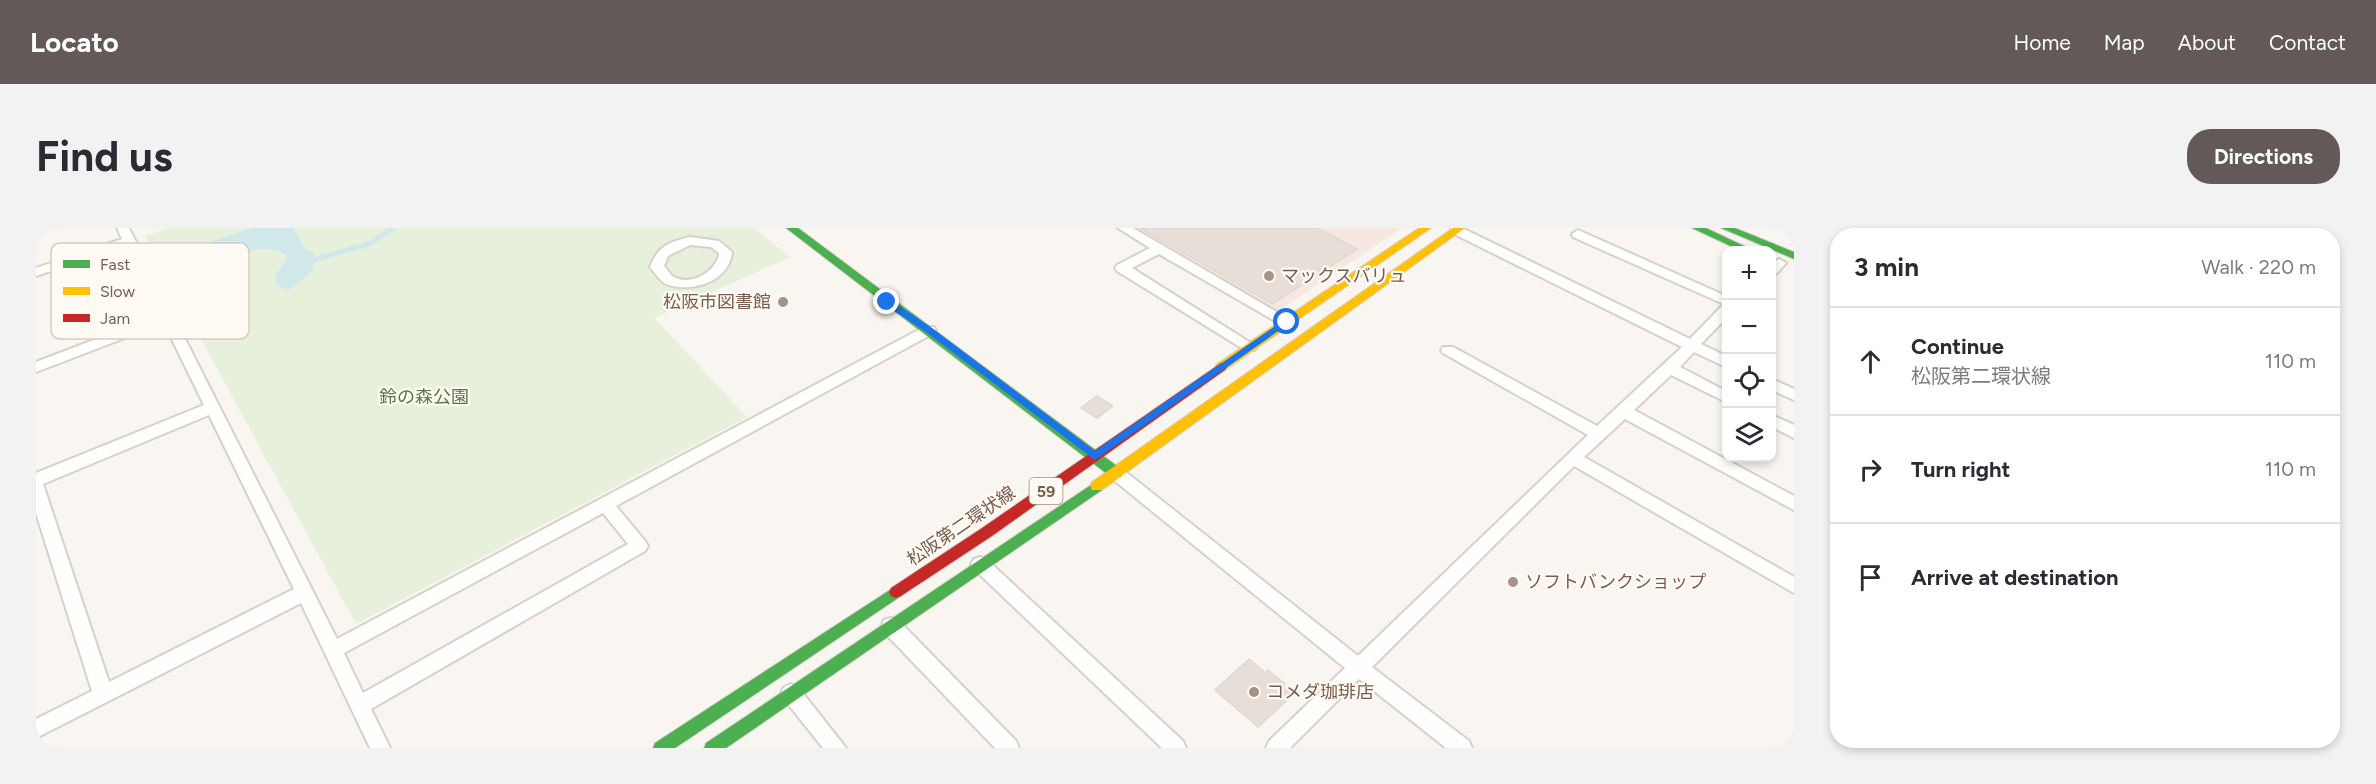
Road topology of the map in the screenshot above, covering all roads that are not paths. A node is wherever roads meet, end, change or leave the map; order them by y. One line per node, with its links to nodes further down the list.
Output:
1 (790, 228): 21 (main road)
2 (1124, 228): 12 (street)
3 (1426, 228): 20 (main road, 松阪第二環状線 / 59)
4 (1697, 228): 10 (main road)
5 (1726, 228): 13 (main road)
6 (1458, 229): 24 (street); 40 (main road, 59)
7 (126, 234): 9 (street)
8 (1578, 234): 18 (street)
9 (105, 243)
10 (1740, 246)
11 (720, 248): 11 (street)
12 (1159, 249): 20 (street); 25 (street)
13 (1794, 256)
14 (1776, 264): 16 (main road)
15 (51, 266): 17 (street)
16 (1794, 269)
17 (36, 272)
18 (1724, 300)
19 (1722, 314): 24 (street)
20 (1287, 322): 25 (main road, 松阪第二環状線 / 59)
21 (929, 330): 38 (main road); 44 (street)
22 (109, 339): 28 (street)
23 (178, 339): 33 (street)
24 (1692, 345): 27 (street); 29 (street)
25 (1250, 347): 38 (main road, 松阪第二環状線 / 59)
26 (1448, 350): 37 (street)
27 (1722, 360)
28 (36, 367)
29 (1670, 368): 31 (street); 34 (street)
30 (1776, 386): 32 (street)
31 (1722, 395)
32 (1794, 395)
33 (212, 408): 41 (street); 47 (street)
34 (1623, 411): 37 (street); 43 (street)
35 (1776, 422): 36 (street)
36 (1794, 432)
37 (1598, 434): 39 (street)
38 (1095, 456): 40 (main road); 56 (main road, 松阪第二環状線 / 59)
39 (1573, 458): 46 (street); 50 (street)
40 (1116, 473): 45 (main road, 59); 50 (street)
41 (36, 480)
42 (36, 487): 52 (street)
43 (1794, 504)
44 (606, 505): 49 (street); 53 (street)
45 (980, 564): 48 (main road, 59); 60 (street)
46 (1794, 586)
47 (305, 592): 49 (street); 52 (street)
48 (891, 626): 51 (main road, 59); 59 (street)
49 (333, 650): 53 (street)
50 (1360, 667): 61 (street); 62 (street)
51 (791, 693): 57 (main road, 59); 58 (street)
52 (104, 695): 54 (street)
53 (358, 706): 55 (street)
54 (36, 729)
55 (380, 748)
56 (661, 748)
57 (712, 748)
58 (836, 748)
59 (1009, 748)
60 (1176, 748)
61 (1276, 748)
62 (1462, 748)

